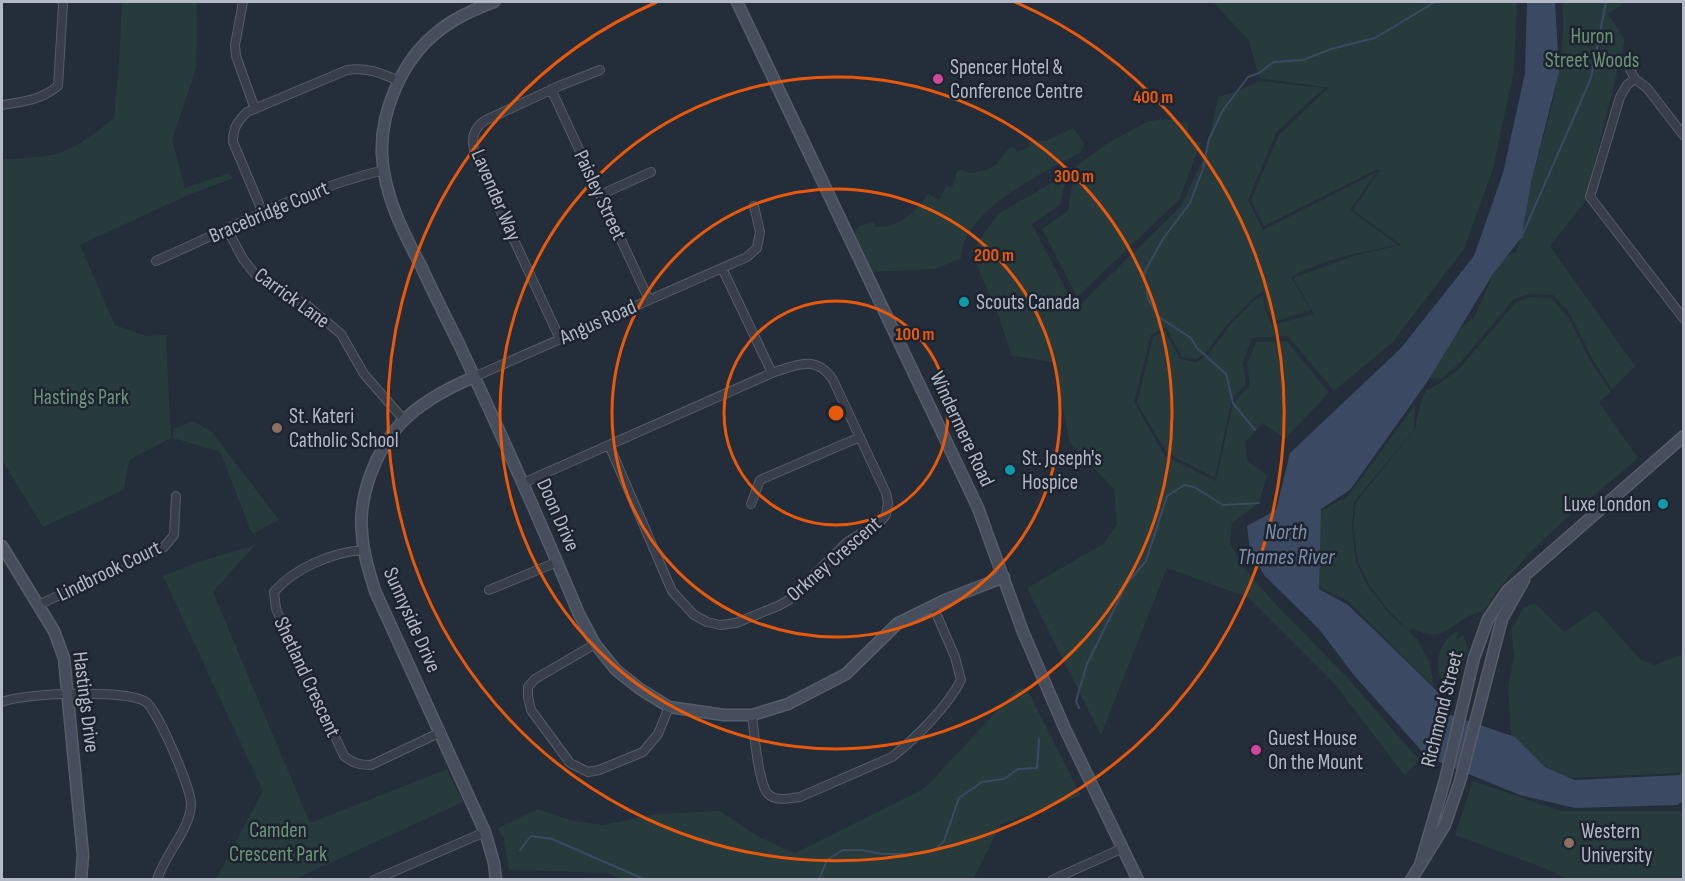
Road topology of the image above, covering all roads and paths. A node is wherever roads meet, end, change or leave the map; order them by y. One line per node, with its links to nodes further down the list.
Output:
1 (62, 2): 10 (street)
2 (243, 2): 11 (street)
3 (494, 2): 8 (street, Doon Drive)
4 (737, 2): 37 (street, Windermere Road)
5 (1626, 63): 7 (street)
6 (600, 70): 9 (street, Lavender Way)
7 (1635, 80): 12 (street); 22 (street)
8 (399, 81): 11 (street); 13 (street, Doon Drive)
9 (551, 89): 15 (street, Paisley Street); 23 (street, Lavender Way)
10 (2, 105)
11 (255, 109): 17 (street)
12 (1683, 136)
13 (384, 170): 17 (street, Bracebridge Court); 25 (street, Doon Drive)
14 (651, 172): 15 (street)
15 (600, 195): 21 (street, Paisley Street)
16 (754, 206): 20 (street, Angus Road)
17 (263, 213): 18 (street, Bracebridge Court)
18 (227, 229): 19 (street, Bracebridge Court); 26 (street, Carrick Lane)
19 (156, 261)
20 (722, 268): 21 (street, Angus Road); 24 (street)
21 (649, 300): 23 (street, Angus Road)
22 (1683, 319)
23 (561, 339): 25 (street, Angus Road)
24 (772, 373): 28 (street, Orkney Crescent); 29 (street, Orkney Crescent)
25 (474, 377): 26 (street, Sunnyside Drive); 30 (street, Doon Drive)
26 (404, 420): 34 (street, Sunnyside Drive)
27 (1683, 436): 36 (street, Richmond Street)
28 (860, 437): 29 (street, Orkney Crescent); 32 (street)
29 (609, 445): 30 (street, Orkney Crescent)
30 (523, 483): 35 (street, Doon Drive)
31 (176, 496): 39 (street, Lindbrook Court)
32 (751, 504)
33 (2, 546): 39 (street, Hastings Drive)
34 (364, 550): 46 (street, Sunnyside Drive); 46 (street, Shetland Crescent)
35 (557, 562): 38 (street); 41 (street, Doon Drive)
36 (1527, 575): 49 (street, Richmond Street); 49 (street, Richmond Street)
37 (1004, 577): 40 (street, Doon Drive); 48 (street, Windermere Road)
38 (489, 590)
39 (38, 605): 42 (street, Hastings Drive)
40 (933, 606): 45 (street, Doon Drive); 45 (street)
41 (595, 644): 44 (street, Doon Drive); 44 (street)
42 (69, 694): 43 (street); 50 (street, Hastings Drive); 51 (street)
43 (2, 702)
44 (669, 707): 45 (street, Doon Drive)
45 (752, 715)
46 (441, 732): 47 (street, Sunnyside Drive)
47 (485, 832): 52 (street); 53 (street, Sunnyside Drive)
48 (1123, 848): 54 (street); 55 (street, Windermere Road)
49 (1419, 865): 56 (street, Richmond Street)
50 (81, 879)
51 (157, 879)
52 (374, 879)
53 (496, 879)
54 (1052, 879)
55 (1138, 879)
56 (1411, 879)

